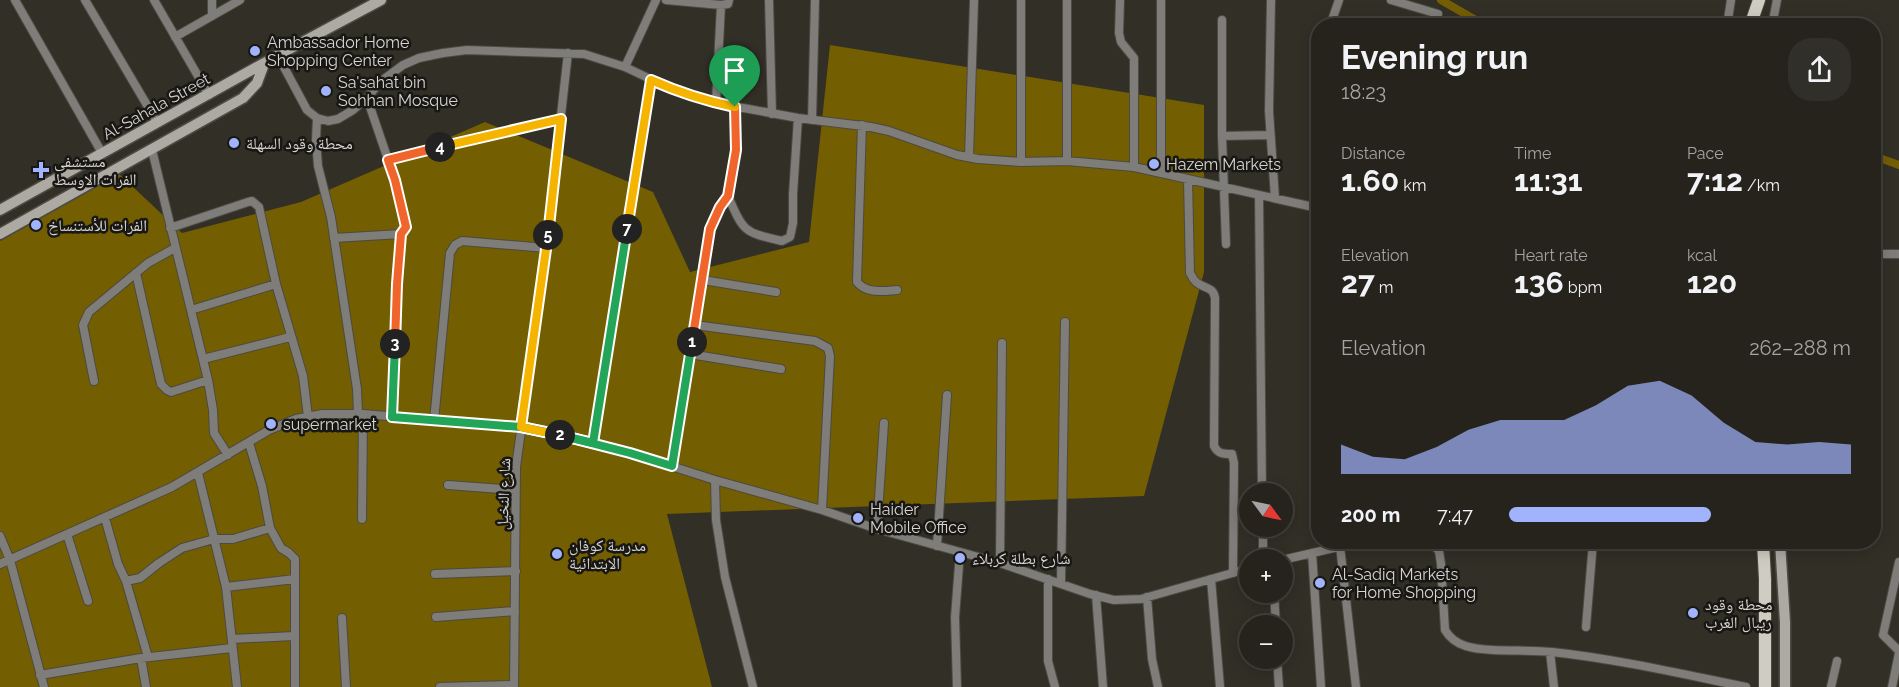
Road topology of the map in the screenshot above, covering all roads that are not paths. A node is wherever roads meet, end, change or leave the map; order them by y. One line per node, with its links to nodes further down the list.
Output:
1 (15, 0): 54 (street)
2 (85, 0): 49 (street)
3 (154, 0): 34 (street)
4 (212, 0): 27 (street)
5 (240, 0): 27 (street)
6 (381, 0): 36 (main road, Al-Sahala Street)
7 (656, 0): 38 (street)
8 (666, 0): 24 (street)
9 (729, 0): 25 (street)
10 (769, 0): 44 (street)
11 (814, 0): 48 (street)
12 (974, 0): 55 (street)
13 (1021, 0): 58 (street)
14 (1067, 0): 57 (street)
15 (1120, 0): 59 (street)
16 (1161, 0): 60 (street)
17 (1271, 0): 51 (street)
18 (1339, 0): 28 (street)
19 (1391, 0): 26 (street)
20 (1731, 0): 29 (street)
21 (1749, 0): 30 (main road)
22 (1759, 0): 31 (main road)
23 (1777, 0): 32 (street)
24 (686, 1): 25 (street)
25 (721, 5): 42 (street)
26 (1438, 14)
27 (212, 16): 34 (street)
28 (1333, 18)
29 (1728, 18)
30 (1750, 18)
31 (1753, 18)
32 (1774, 18)
33 (1222, 20): 52 (street)
34 (175, 37): 40 (street)
35 (568, 53): 38 (street); 41 (street); 47 (street, شارع النخيل)
36 (278, 56): 37 (main road, Al-Sahala Street); 45 (street)
37 (264, 64): 40 (main road, Al-Sahala Street); 53 (main road)
38 (625, 67): 39 (street)
39 (651, 80): 42 (street); 100 (street)
40 (209, 95): 49 (main road, Al-Sahala Street)
41 (367, 98): 45 (street); 56 (street)
42 (716, 103): 43 (street)
43 (735, 107): 44 (street); 64 (street)
44 (772, 114): 46 (street)
45 (317, 118): 71 (street)
46 (798, 118): 48 (street); 64 (street)
47 (561, 119): 56 (street); 74 (street, شارع النخيل)
48 (812, 120): 50 (street)
49 (157, 122): 54 (main road, Al-Sahala Street)
50 (862, 125): 55 (street); 80 (street)
51 (1270, 135): 52 (street); 65 (street)
52 (1222, 136): 62 (street)
53 (152, 150): 68 (street); 69 (main road)
54 (102, 153): 67 (main road, Al-Sahala Street)
55 (969, 157): 58 (street)
56 (388, 160): 70 (street)
57 (1067, 161): 58 (street); 59 (street)
58 (1021, 162)
59 (1134, 167): 60 (street)
60 (1161, 173): 61 (street)
61 (1188, 178): 62 (street); 132 (street)
62 (1224, 187): 63 (street); 72 (street)
63 (1259, 195): 65 (street); 105 (street)
64 (728, 196): 78 (street)
65 (1275, 198): 66 (street)
66 (1311, 206)
67 (0, 210)
68 (170, 228): 73 (street); 79 (street)
69 (0, 234)
70 (401, 234): 71 (street); 95 (street)
71 (334, 238): 93 (street)
72 (1226, 244)
73 (175, 248): 77 (street); 82 (street)
74 (546, 248): 96 (street); 98 (street, شارع النخيل)
75 (1881, 254): 76 (street)
76 (1899, 254)
77 (136, 273): 90 (street); 91 (street)
78 (703, 280): 81 (street); 84 (street)
79 (276, 284): 82 (street); 85 (street)
80 (897, 290)
81 (776, 292)
82 (191, 310): 88 (street)
83 (1065, 322): 138 (street)
84 (695, 325): 87 (street); 108 (street)
85 (290, 337): 88 (street); 94 (street)
86 (1002, 344): 128 (street)
87 (690, 354): 89 (street); 102 (street)
88 (203, 359): 90 (street)
89 (781, 369)
90 (208, 380): 101 (street)
91 (94, 381)
92 (948, 395): 116 (street)
93 (361, 414): 94 (street); 95 (street); 110 (street)
94 (308, 417): 99 (street)
95 (392, 417): 96 (street)
96 (434, 421): 98 (street)
97 (884, 423): 112 (street)
98 (521, 427): 100 (street); 107 (street, شارع النخيل)
99 (249, 443): 101 (street); 111 (street)
100 (593, 443): 102 (street)
101 (228, 456): 103 (street)
102 (672, 466): 104 (street)
103 (198, 473): 109 (street); 115 (street)
104 (715, 480): 108 (street); 163 (street)
105 (1262, 483)
106 (448, 485): 107 (street)
107 (515, 490): 130 (street, شارع النخيل)
108 (822, 510): 112 (street)
109 (105, 518): 113 (street); 137 (street)
110 (362, 519)
111 (270, 528): 115 (street); 134 (street)
112 (877, 529): 116 (street)
113 (67, 534): 126 (street); 142 (street)
114 (0, 536): 126 (street)
115 (214, 539): 137 (street); 139 (street)
116 (937, 546): 123 (street)
117 (1328, 549): 124 (street)
118 (1340, 549): 171 (street)
119 (1437, 549): 150 (street)
120 (1592, 549): 146 (street)
121 (1763, 549): 174 (main road)
122 (1780, 549): 175 (main road)
123 (960, 552): 128 (street); 164 (street)
124 (1311, 553): 125 (street); 170 (street)
125 (1293, 557)
126 (10, 560): 129 (street); 155 (street)
127 (1899, 562): 151 (street)
128 (1000, 563): 135 (street)
129 (0, 564)
130 (516, 571): 133 (street); 143 (street, شارع النخيل)
131 (1239, 571): 132 (street)
132 (1233, 573): 136 (street)
133 (435, 574)
134 (295, 579): 139 (street); 147 (street)
135 (1048, 579): 138 (street); 165 (street)
136 (1211, 579): 141 (street); 168 (street)
137 (126, 580): 152 (street)
138 (1061, 584): 140 (street)
139 (226, 587): 148 (street)
140 (1096, 595): 141 (street); 166 (street)
141 (1147, 597): 167 (street)
142 (88, 601)
143 (516, 611): 144 (street); 156 (street, شارع النخيل)
144 (436, 617)
145 (342, 618): 161 (street)
146 (1586, 627)
147 (294, 636): 148 (street); 160 (street)
148 (232, 639): 149 (street)
149 (232, 648): 152 (street); 159 (street)
150 (1550, 652): 172 (street); 173 (street)
151 (1899, 652): 177 (street)
152 (144, 658): 155 (street); 158 (street)
153 (1837, 661): 176 (street)
154 (1278, 669): 169 (street)
155 (40, 675): 157 (street)
156 (514, 686): 162 (street)
157 (44, 687)
158 (146, 687)
159 (237, 687)
160 (295, 687)
161 (345, 687)
162 (440, 687)
163 (753, 687)
164 (957, 687)
165 (1055, 687)
166 (1103, 687)
167 (1158, 687)
168 (1220, 687)
169 (1279, 687)
170 (1321, 687)
171 (1356, 687)
172 (1554, 687)
173 (1746, 687)
174 (1765, 687)
175 (1785, 687)
176 (1831, 687)
177 (1892, 687)

